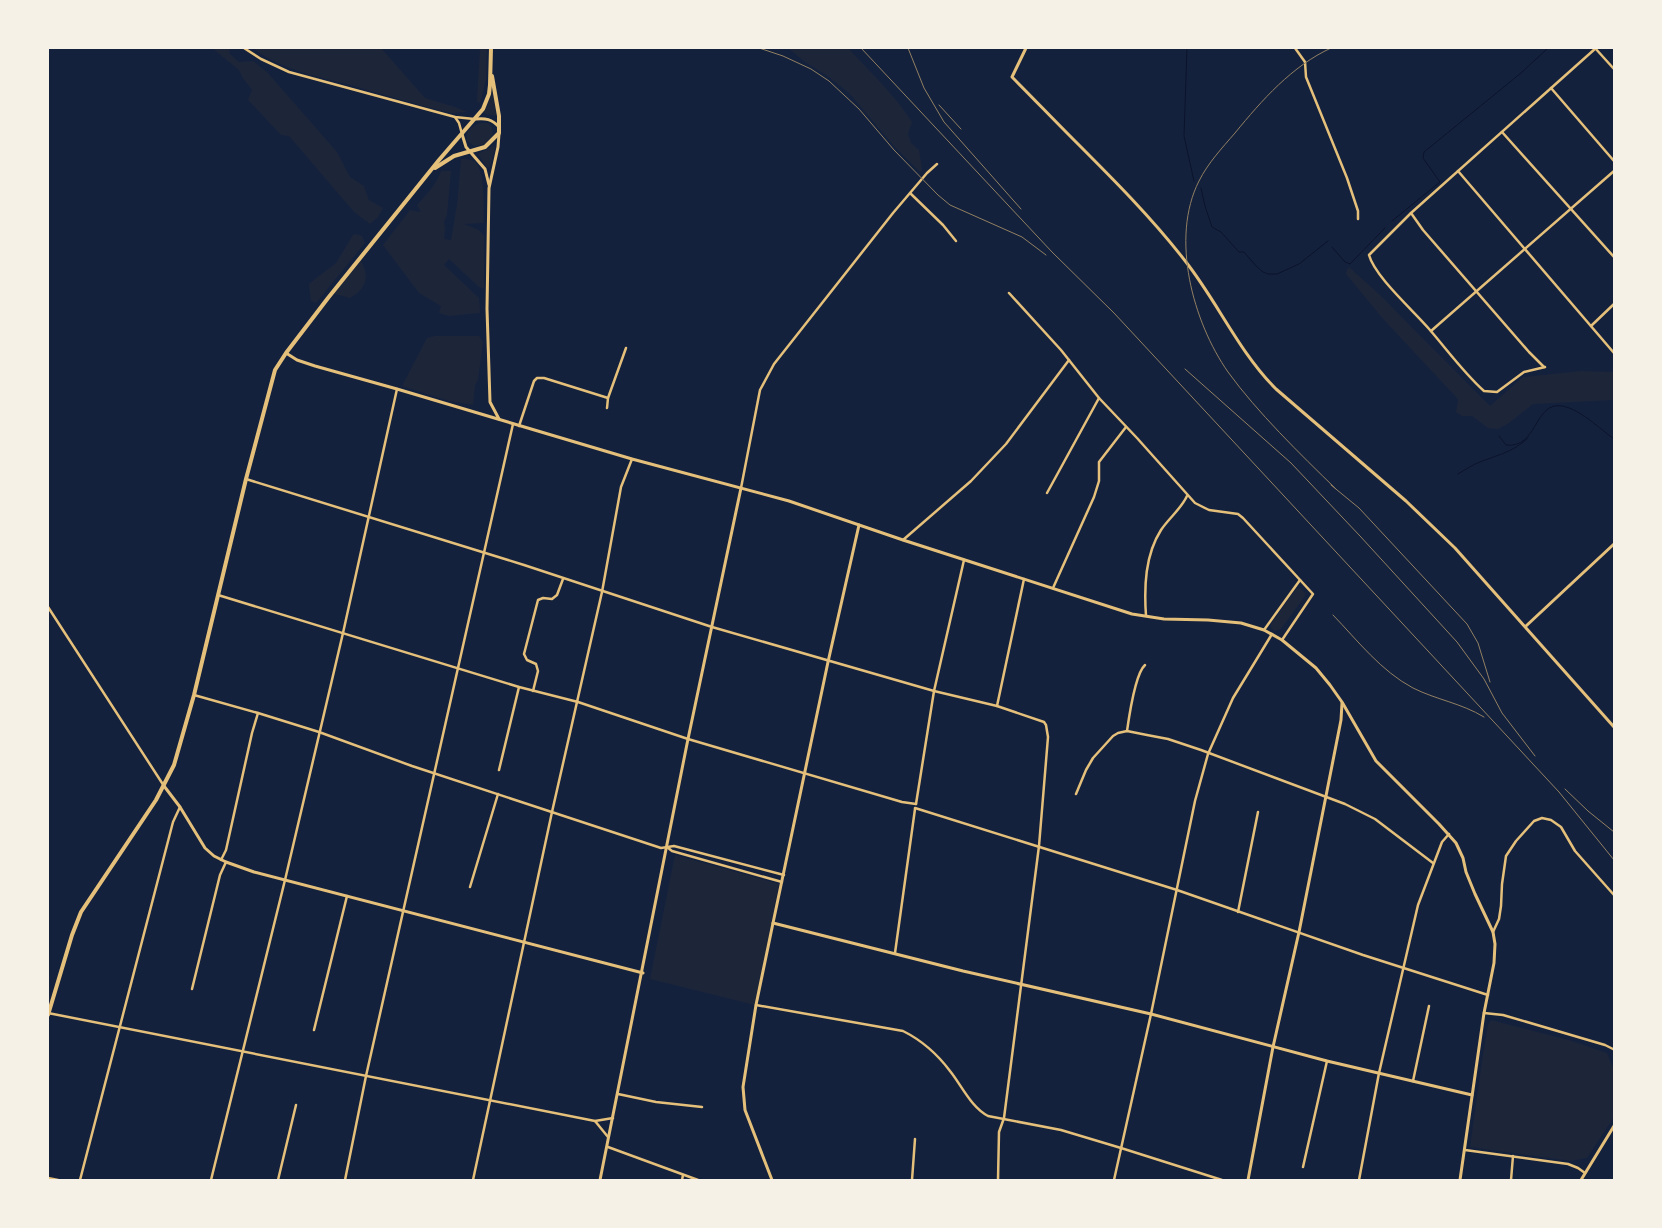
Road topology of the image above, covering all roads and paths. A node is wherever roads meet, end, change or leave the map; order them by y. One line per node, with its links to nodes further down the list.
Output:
1 (244, 48): 9 (street)
2 (491, 48): 7 (main road)
3 (1026, 48): 65 (street)
4 (1295, 48): 25 (street)
5 (1595, 48): 6 (street); 8 (street)
6 (1614, 69)
7 (491, 70): 10 (main road); 11 (main road)
8 (1551, 88): 12 (street); 16 (street)
9 (455, 117): 10 (street); 14 (street)
10 (476, 119): 11 (street); 14 (main road)
11 (499, 128): 13 (main road)
12 (1502, 132): 18 (street); 23 (street)
13 (498, 133): 15 (main road); 21 (street)
14 (462, 134): 15 (street); 19 (main road)
15 (470, 152): 19 (main road); 21 (street)
16 (1614, 161)
17 (937, 164): 22 (street)
18 (1458, 171): 24 (street); 27 (street)
19 (429, 172): 35 (main road)
20 (1614, 172): 23 (street)
21 (489, 188): 42 (street)
22 (910, 193): 26 (street); 48 (street)
23 (1572, 208): 27 (street); 28 (street)
24 (1411, 213): 29 (street); 33 (street)
25 (1358, 218)
26 (956, 241)
27 (1525, 249): 29 (street); 32 (street)
28 (1614, 257)
29 (1477, 291): 33 (street); 33 (street)
30 (1009, 294): 37 (street)
31 (1614, 304): 32 (street)
32 (1590, 326): 36 (street)
33 (1431, 331)
34 (626, 348): 39 (street)
35 (286, 353): 38 (street); 47 (main road)
36 (1614, 353)
37 (1069, 360): 40 (street); 53 (street)
38 (397, 389): 42 (street); 51 (street)
39 (608, 398): 41 (street); 44 (street)
40 (1099, 398): 45 (street); 49 (street)
41 (607, 408)
42 (500, 419): 43 (street)
43 (513, 424): 44 (street); 55 (street)
44 (519, 426): 46 (street)
45 (1126, 427): 50 (street); 60 (street)
46 (632, 459): 48 (street); 61 (street)
47 (246, 478): 51 (street); 62 (main road)
48 (742, 488): 52 (street); 66 (street)
49 (1047, 493)
50 (1187, 496): 59 (street); 64 (street)
51 (368, 517): 55 (street); 68 (street)
52 (859, 525): 53 (street); 71 (street)
53 (903, 540): 56 (street)
54 (1614, 544): 65 (street)
55 (484, 553): 57 (street); 73 (street)
56 (964, 560): 58 (street); 76 (street)
57 (563, 579): 61 (street); 75 (street)
58 (1024, 579): 60 (street); 80 (street)
59 (1300, 580): 67 (street); 70 (street)
60 (1053, 588): 64 (street)
61 (602, 592): 66 (street); 78 (street)
62 (218, 595): 68 (street); 77 (main road)
63 (48, 607): 90 (street)
64 (1146, 616): 67 (street)
65 (1526, 626): 82 (street)
66 (712, 627): 71 (street); 85 (street)
67 (1264, 630): 69 (street)
68 (343, 632): 73 (street); 84 (street)
69 (1272, 634): 70 (street); 86 (street)
70 (1282, 640): 79 (street)
71 (828, 662): 76 (street); 89 (street)
72 (1145, 665): 83 (street)
73 (458, 668): 74 (street); 88 (street)
74 (518, 687): 75 (street); 87 (street)
75 (533, 691): 78 (street)
76 (934, 691): 80 (street); 94 (street)
77 (194, 695): 81 (street); 90 (main road)
78 (578, 702): 85 (street); 97 (street)
79 (1342, 702): 93 (street); 99 (street)
80 (997, 706): 100 (street)
81 (258, 713): 84 (street); 102 (street)
82 (1614, 727)
83 (1127, 731): 86 (street); 92 (street)
84 (319, 732): 88 (street); 106 (street)
85 (688, 739): 89 (street); 101 (street)
86 (1208, 754): 93 (street); 109 (street)
87 (498, 770)
88 (435, 772): 91 (street); 112 (street)
89 (804, 773): 94 (street); 105 (street)
90 (164, 786): 95 (street); 127 (main road)
91 (498, 794): 97 (street); 108 (street)
92 (1076, 794)
93 (1326, 796): 104 (street); 115 (street)
94 (916, 804): 96 (street)
95 (180, 807): 102 (street); 129 (street)
96 (915, 808): 100 (street); 118 (street)
97 (552, 812): 101 (street); 117 (street)
98 (1258, 812): 113 (street)
99 (1449, 834): 104 (street); 116 (street)
100 (1038, 846): 109 (street); 121 (street)
101 (667, 847): 105 (street); 107 (street); 120 (street)
102 (221, 860): 103 (street)
103 (226, 862): 106 (street); 122 (street)
104 (1433, 864): 119 (street)
105 (784, 876): 107 (street)
106 (285, 880): 111 (street); 133 (street)
107 (782, 882): 114 (street)
108 (470, 886)
109 (1177, 890): 113 (street); 128 (street)
110 (1614, 895): 116 (street)
111 (347, 896): 112 (street); 130 (street)
112 (403, 911): 117 (street); 136 (street)
113 (1238, 912): 115 (street)
114 (773, 923): 118 (street); 124 (street)
115 (1299, 932): 119 (street); 131 (street)
116 (1494, 932): 123 (street)
117 (524, 943): 120 (street); 140 (street)
118 (894, 954): 121 (street)
119 (1403, 967): 123 (street); 135 (street)
120 (642, 973): 138 (street)
121 (1021, 983): 128 (street); 144 (street)
122 (192, 989)
123 (1488, 995): 126 (street)
124 (756, 1005): 144 (street); 166 (street)
125 (1429, 1006): 137 (street)
126 (1484, 1013): 132 (street); 139 (street)
127 (48, 1014): 129 (street)
128 (1151, 1014): 131 (street); 150 (street)
129 (119, 1026): 133 (street); 158 (street)
130 (314, 1030)
131 (1272, 1047): 134 (street); 171 (street)
132 (1613, 1049)
133 (243, 1050): 136 (street); 159 (street)
134 (1327, 1061): 135 (street); 153 (street)
135 (1379, 1073): 137 (street); 172 (street)
136 (366, 1076): 140 (street); 161 (street)
137 (1413, 1081): 139 (street)
138 (618, 1094): 142 (street); 143 (street)
139 (1472, 1095): 151 (street)
140 (489, 1101): 145 (street); 162 (street)
141 (296, 1105): 160 (street)
142 (702, 1107)
143 (613, 1118): 145 (street); 147 (street)
144 (1004, 1118): 150 (street); 168 (street)
145 (594, 1121): 147 (street)
146 (1614, 1126): 154 (street)
147 (609, 1139): 149 (street)
148 (916, 1139): 167 (street)
149 (608, 1147): 155 (street); 163 (street)
150 (1122, 1148): 169 (street); 170 (street)
151 (1465, 1150): 152 (street); 173 (street)
152 (1513, 1156): 154 (street); 174 (street)
153 (1303, 1167)
154 (1585, 1173): 175 (street)
155 (683, 1175): 164 (street); 165 (street)
156 (48, 1178): 157 (street)
157 (58, 1180)
158 (80, 1180)
159 (211, 1180)
160 (278, 1180)
161 (344, 1180)
162 (473, 1180)
163 (600, 1180)
164 (682, 1180)
165 (698, 1180)
166 (772, 1180)
167 (912, 1180)
168 (998, 1180)
169 (1114, 1180)
170 (1222, 1180)
171 (1248, 1180)
172 (1358, 1180)
173 (1460, 1180)
174 (1511, 1180)
175 (1580, 1180)

